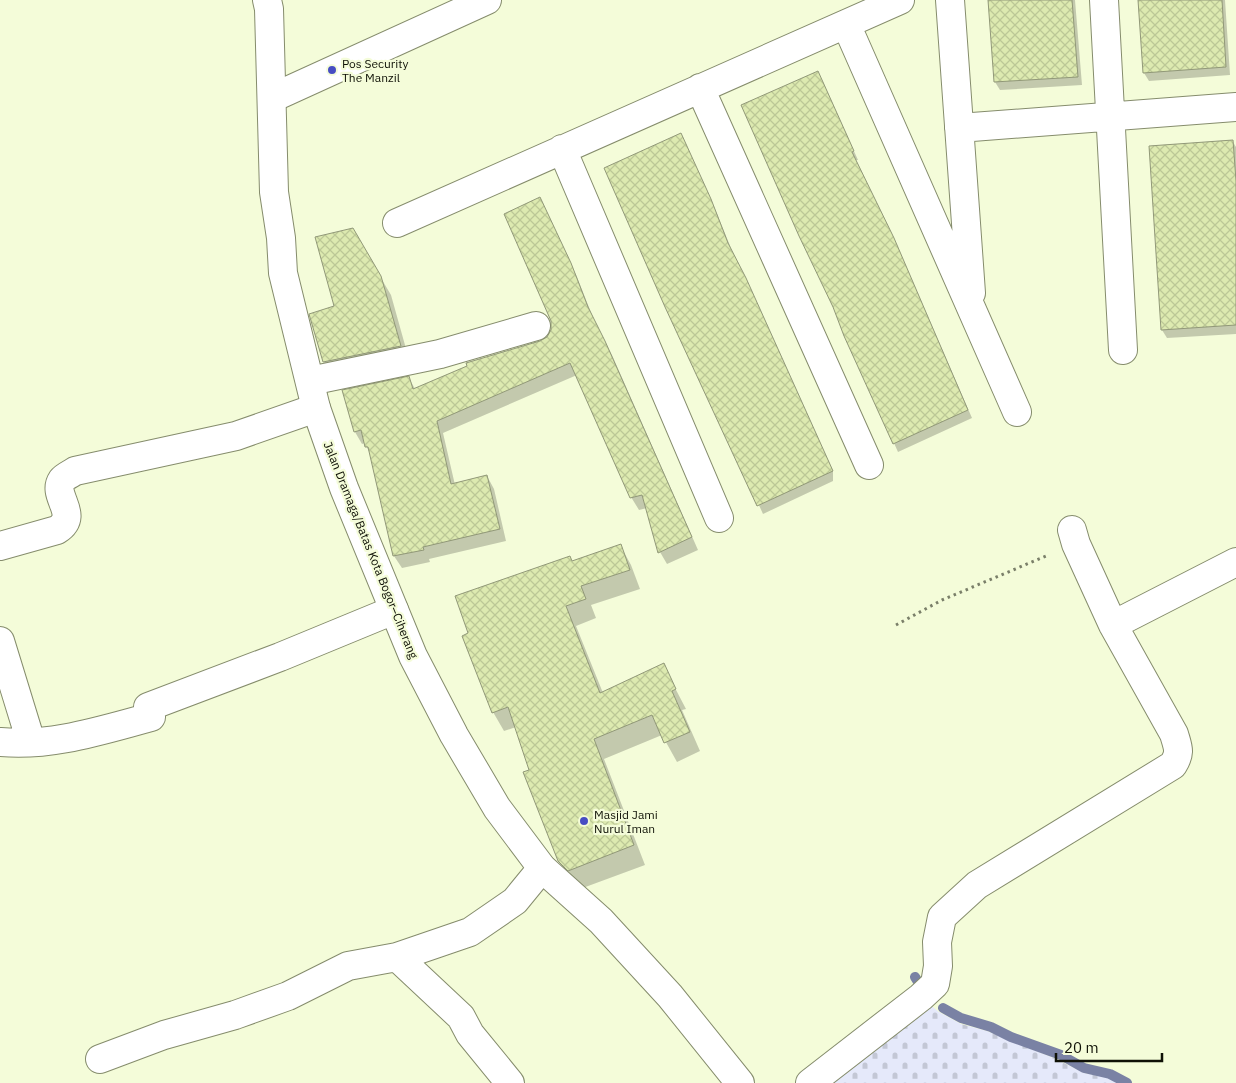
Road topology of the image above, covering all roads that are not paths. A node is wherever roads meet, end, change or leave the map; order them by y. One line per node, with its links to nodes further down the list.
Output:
1 (267, 0): 8 (street, Jalan Dramaga/Batas Kota Bogor–Ciherang)
2 (487, 0): 8 (street)
3 (900, 0): 6 (street)
4 (950, 0): 11 (street)
5 (1104, 0): 10 (street)
6 (846, 24): 7 (street); 14 (street)
7 (700, 88): 12 (street); 20 (street)
8 (272, 98): 17 (street, Jalan Dramaga/Batas Kota Bogor–Ciherang)
9 (1236, 107): 10 (street)
10 (1110, 116): 11 (street); 16 (street)
11 (959, 128): 14 (street)
12 (562, 149): 13 (street); 21 (street)
13 (397, 222)
14 (972, 312): 19 (street)
15 (536, 326): 17 (street)
16 (1123, 350)
17 (310, 382): 18 (street, Jalan Dramaga/Batas Kota Bogor–Ciherang)
18 (316, 408): 23 (street); 25 (street, Jalan Dramaga/Batas Kota Bogor–Ciherang)
19 (1017, 412)
20 (869, 465)
21 (719, 518)
22 (1074, 537): 26 (street)
23 (0, 546)
24 (1236, 562): 26 (street)
25 (394, 610): 29 (street); 30 (street, Jalan Dramaga/Batas Kota Bogor–Ciherang)
26 (1113, 625): 35 (street)
27 (0, 641): 29 (street)
28 (0, 742): 29 (street)
29 (31, 742)
30 (542, 868): 31 (street); 34 (street, Jalan Dramaga/Batas Kota Bogor–Ciherang)
31 (397, 957): 32 (street); 33 (street)
32 (100, 1059)
33 (510, 1083)
34 (740, 1083)
35 (810, 1083)

